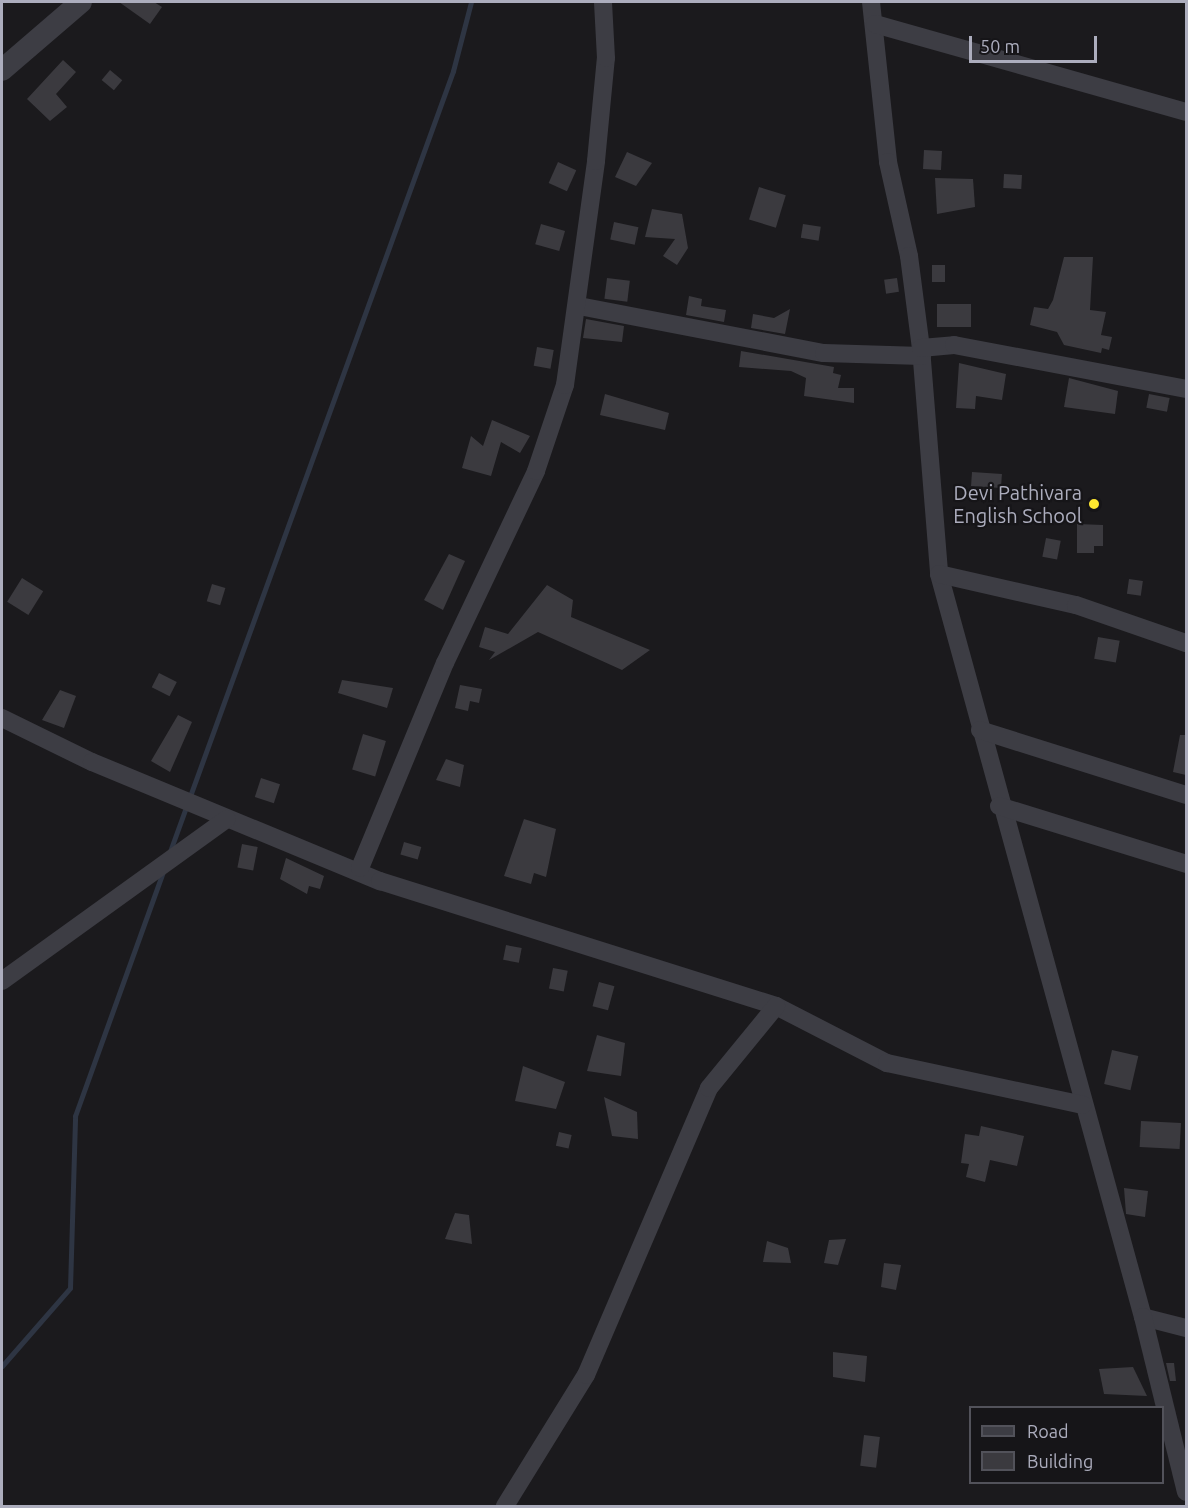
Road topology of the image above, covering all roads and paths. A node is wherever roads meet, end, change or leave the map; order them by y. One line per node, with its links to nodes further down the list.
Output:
1 (81, 2): 5 (street)
2 (603, 2): 7 (street)
3 (871, 2): 4 (street)
4 (875, 24): 6 (street); 8 (street)
5 (2, 70)
6 (1186, 112)
7 (579, 306): 8 (street); 18 (street)
8 (921, 352): 9 (street); 10 (street)
9 (1186, 389)
10 (939, 574): 11 (street); 13 (street)
11 (1186, 643)
12 (2, 718): 16 (street)
13 (980, 730): 14 (street); 15 (street)
14 (1186, 795)
15 (999, 806): 17 (street); 21 (street)
16 (227, 819): 18 (street); 19 (street)
17 (1186, 864)
18 (360, 868): 20 (street)
19 (2, 981)
20 (776, 1006): 21 (street); 25 (street)
21 (1083, 1105): 22 (street)
22 (1143, 1317): 23 (street); 24 (street)
23 (1186, 1328)
24 (1186, 1492)
25 (505, 1506)

